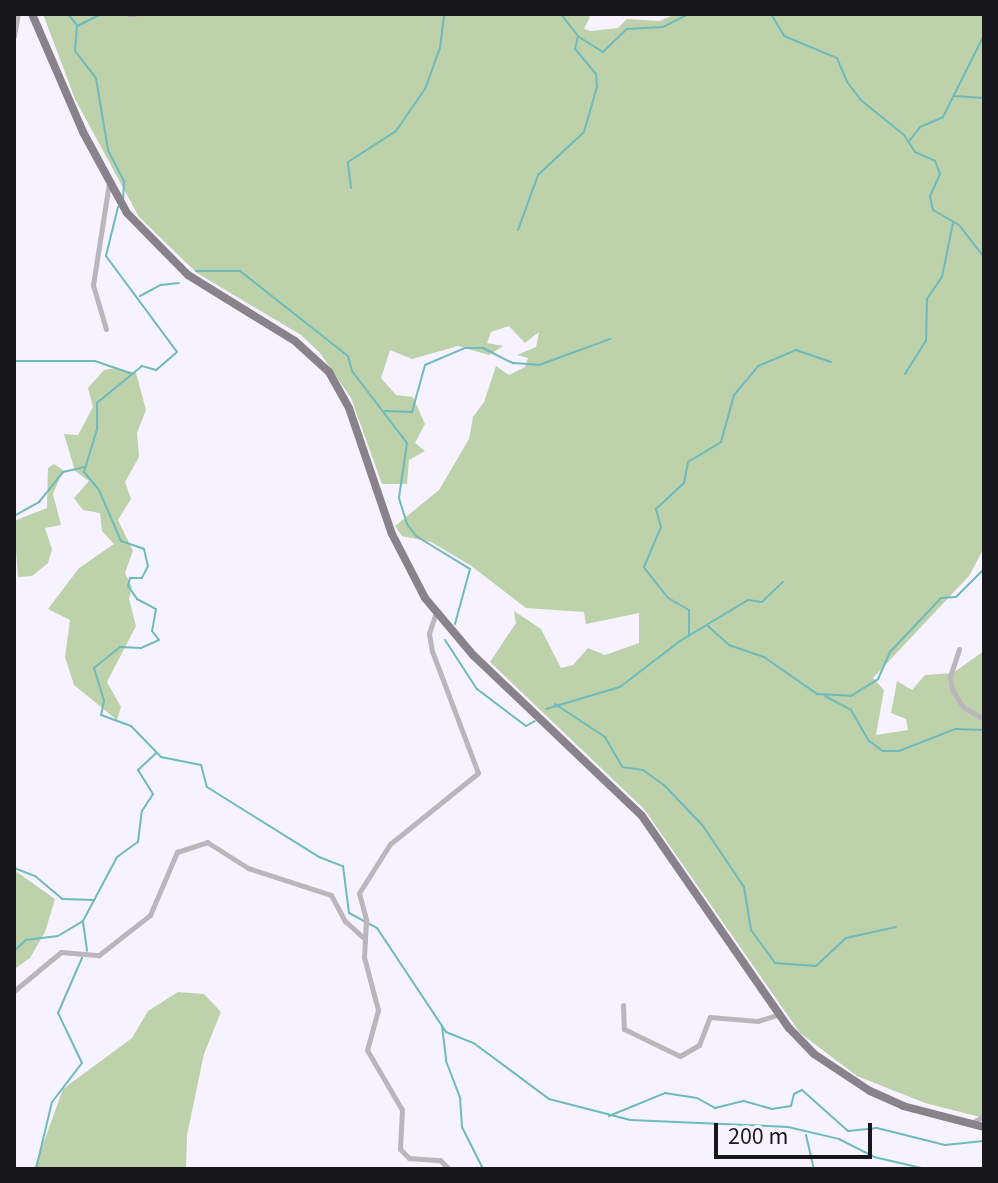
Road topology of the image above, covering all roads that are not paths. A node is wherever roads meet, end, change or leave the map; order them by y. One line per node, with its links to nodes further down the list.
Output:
1 (18, 14): 3 (street)
2 (32, 14): 4 (main road)
3 (14, 36)
4 (109, 183): 5 (street); 6 (main road)
5 (106, 329)
6 (436, 612): 9 (street); 12 (main road)
7 (959, 649): 8 (street)
8 (984, 719)
9 (363, 937): 10 (street); 16 (street)
10 (14, 991)
11 (623, 1005): 12 (street)
12 (777, 1015): 14 (main road)
13 (984, 1116): 14 (street)
14 (971, 1124): 15 (main road)
15 (984, 1127)
16 (449, 1169)

